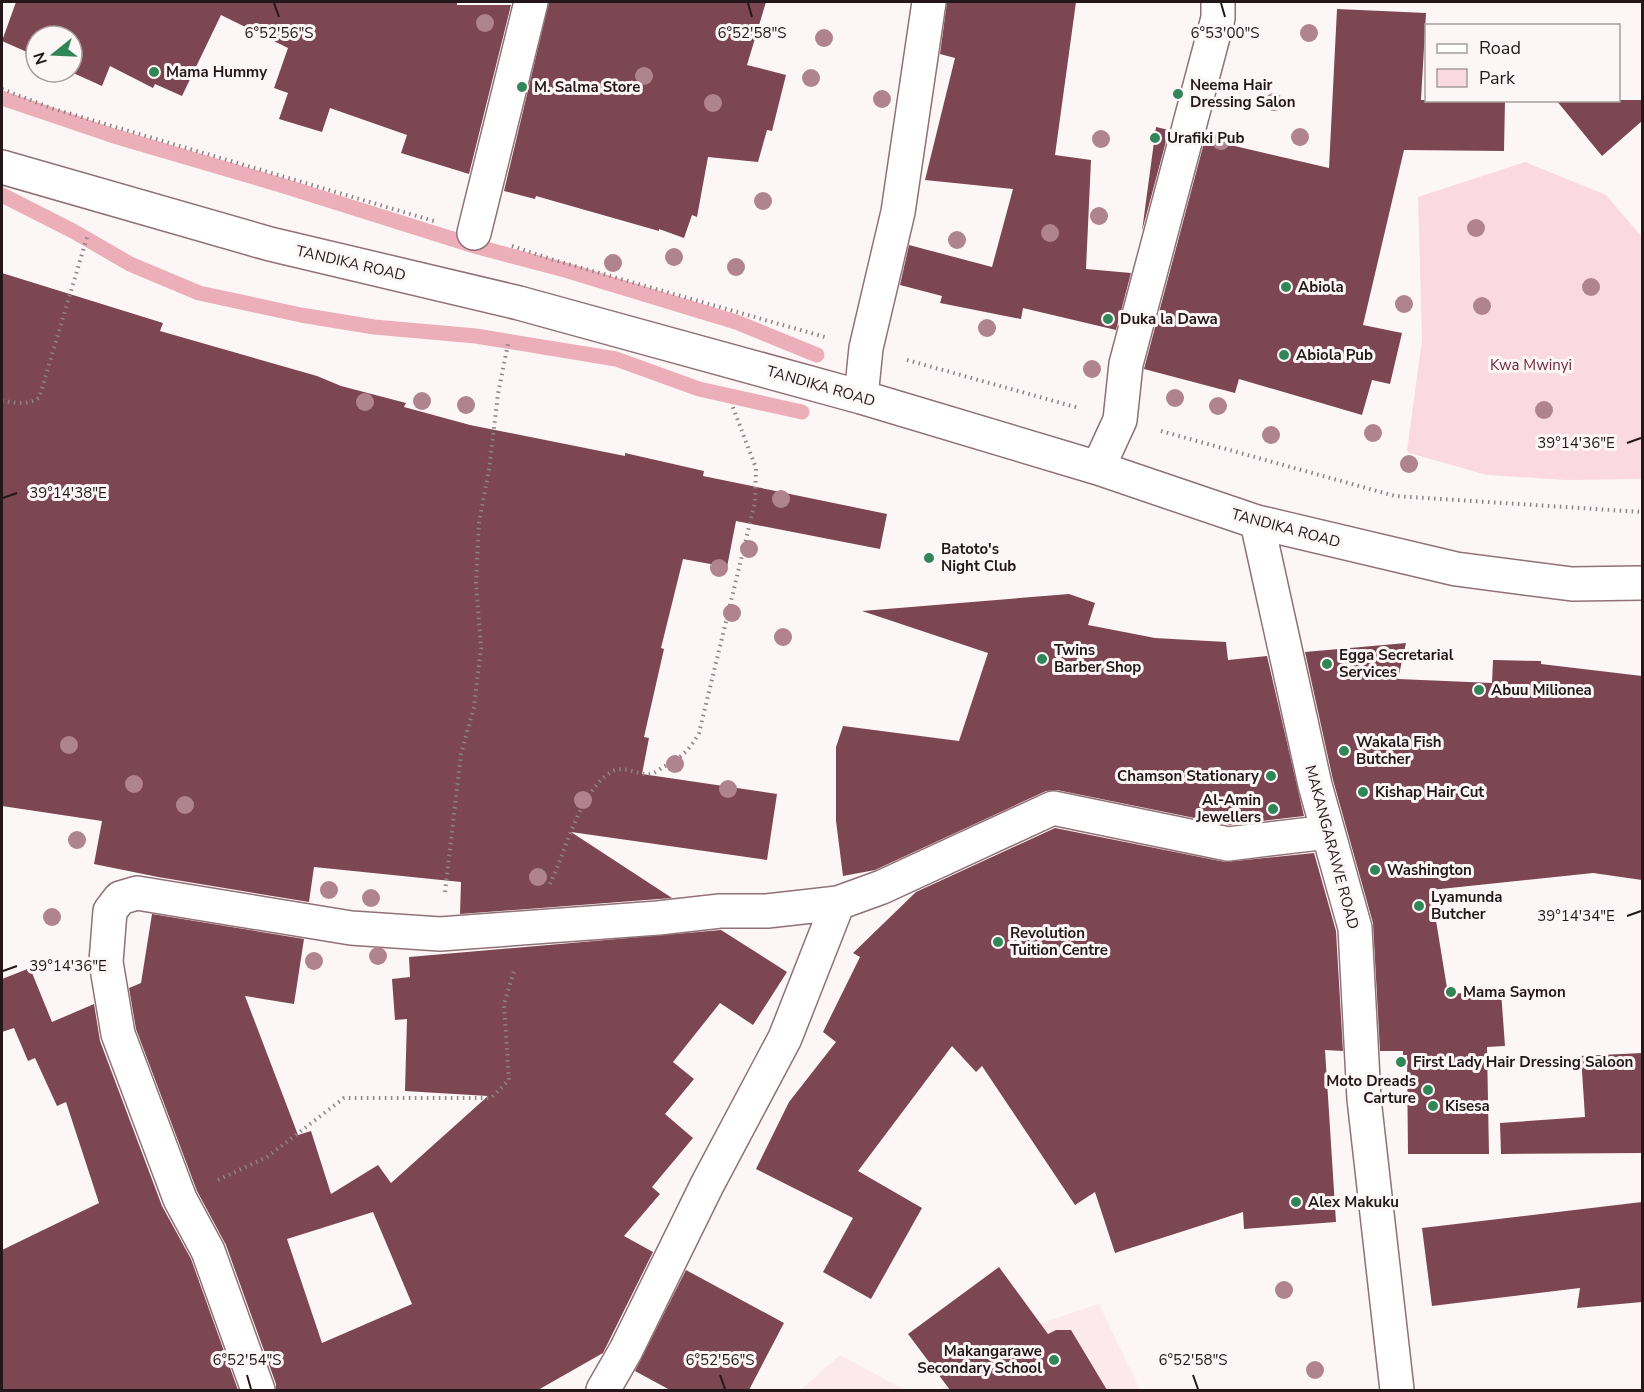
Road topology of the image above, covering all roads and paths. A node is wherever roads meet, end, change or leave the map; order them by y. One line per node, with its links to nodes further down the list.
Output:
1 (531, 2): 7 (street)
2 (929, 2): 9 (street)
3 (1218, 2): 13 (street)
4 (2, 89): 7 (path)
5 (2, 167): 6 (street, TANDIKA ROAD)
6 (97, 195): 8 (street, TANDIKA ROAD); 12 (path)
7 (474, 233): 9 (path)
8 (519, 303): 10 (street, TANDIKA ROAD); 21 (path)
9 (866, 348): 11 (street); 13 (path)
10 (716, 357): 11 (street, TANDIKA ROAD); 20 (path)
11 (861, 397): 14 (street, TANDIKA ROAD)
12 (2, 401)
13 (1120, 420): 14 (street); 15 (path)
14 (1098, 468): 16 (street, TANDIKA ROAD)
15 (1642, 512)
16 (1257, 522): 17 (street, TANDIKA ROAD); 18 (street, MAKANGARAWE ROAD)
17 (1642, 583)
18 (1328, 832): 19 (street); 25 (street, MAKANGARAWE ROAD)
19 (838, 903): 20 (street); 24 (street)
20 (527, 928): 21 (street); 22 (path)
21 (440, 933): 22 (street)
22 (180, 1199): 23 (street)
23 (258, 1390)
24 (603, 1390)
25 (1397, 1390)

